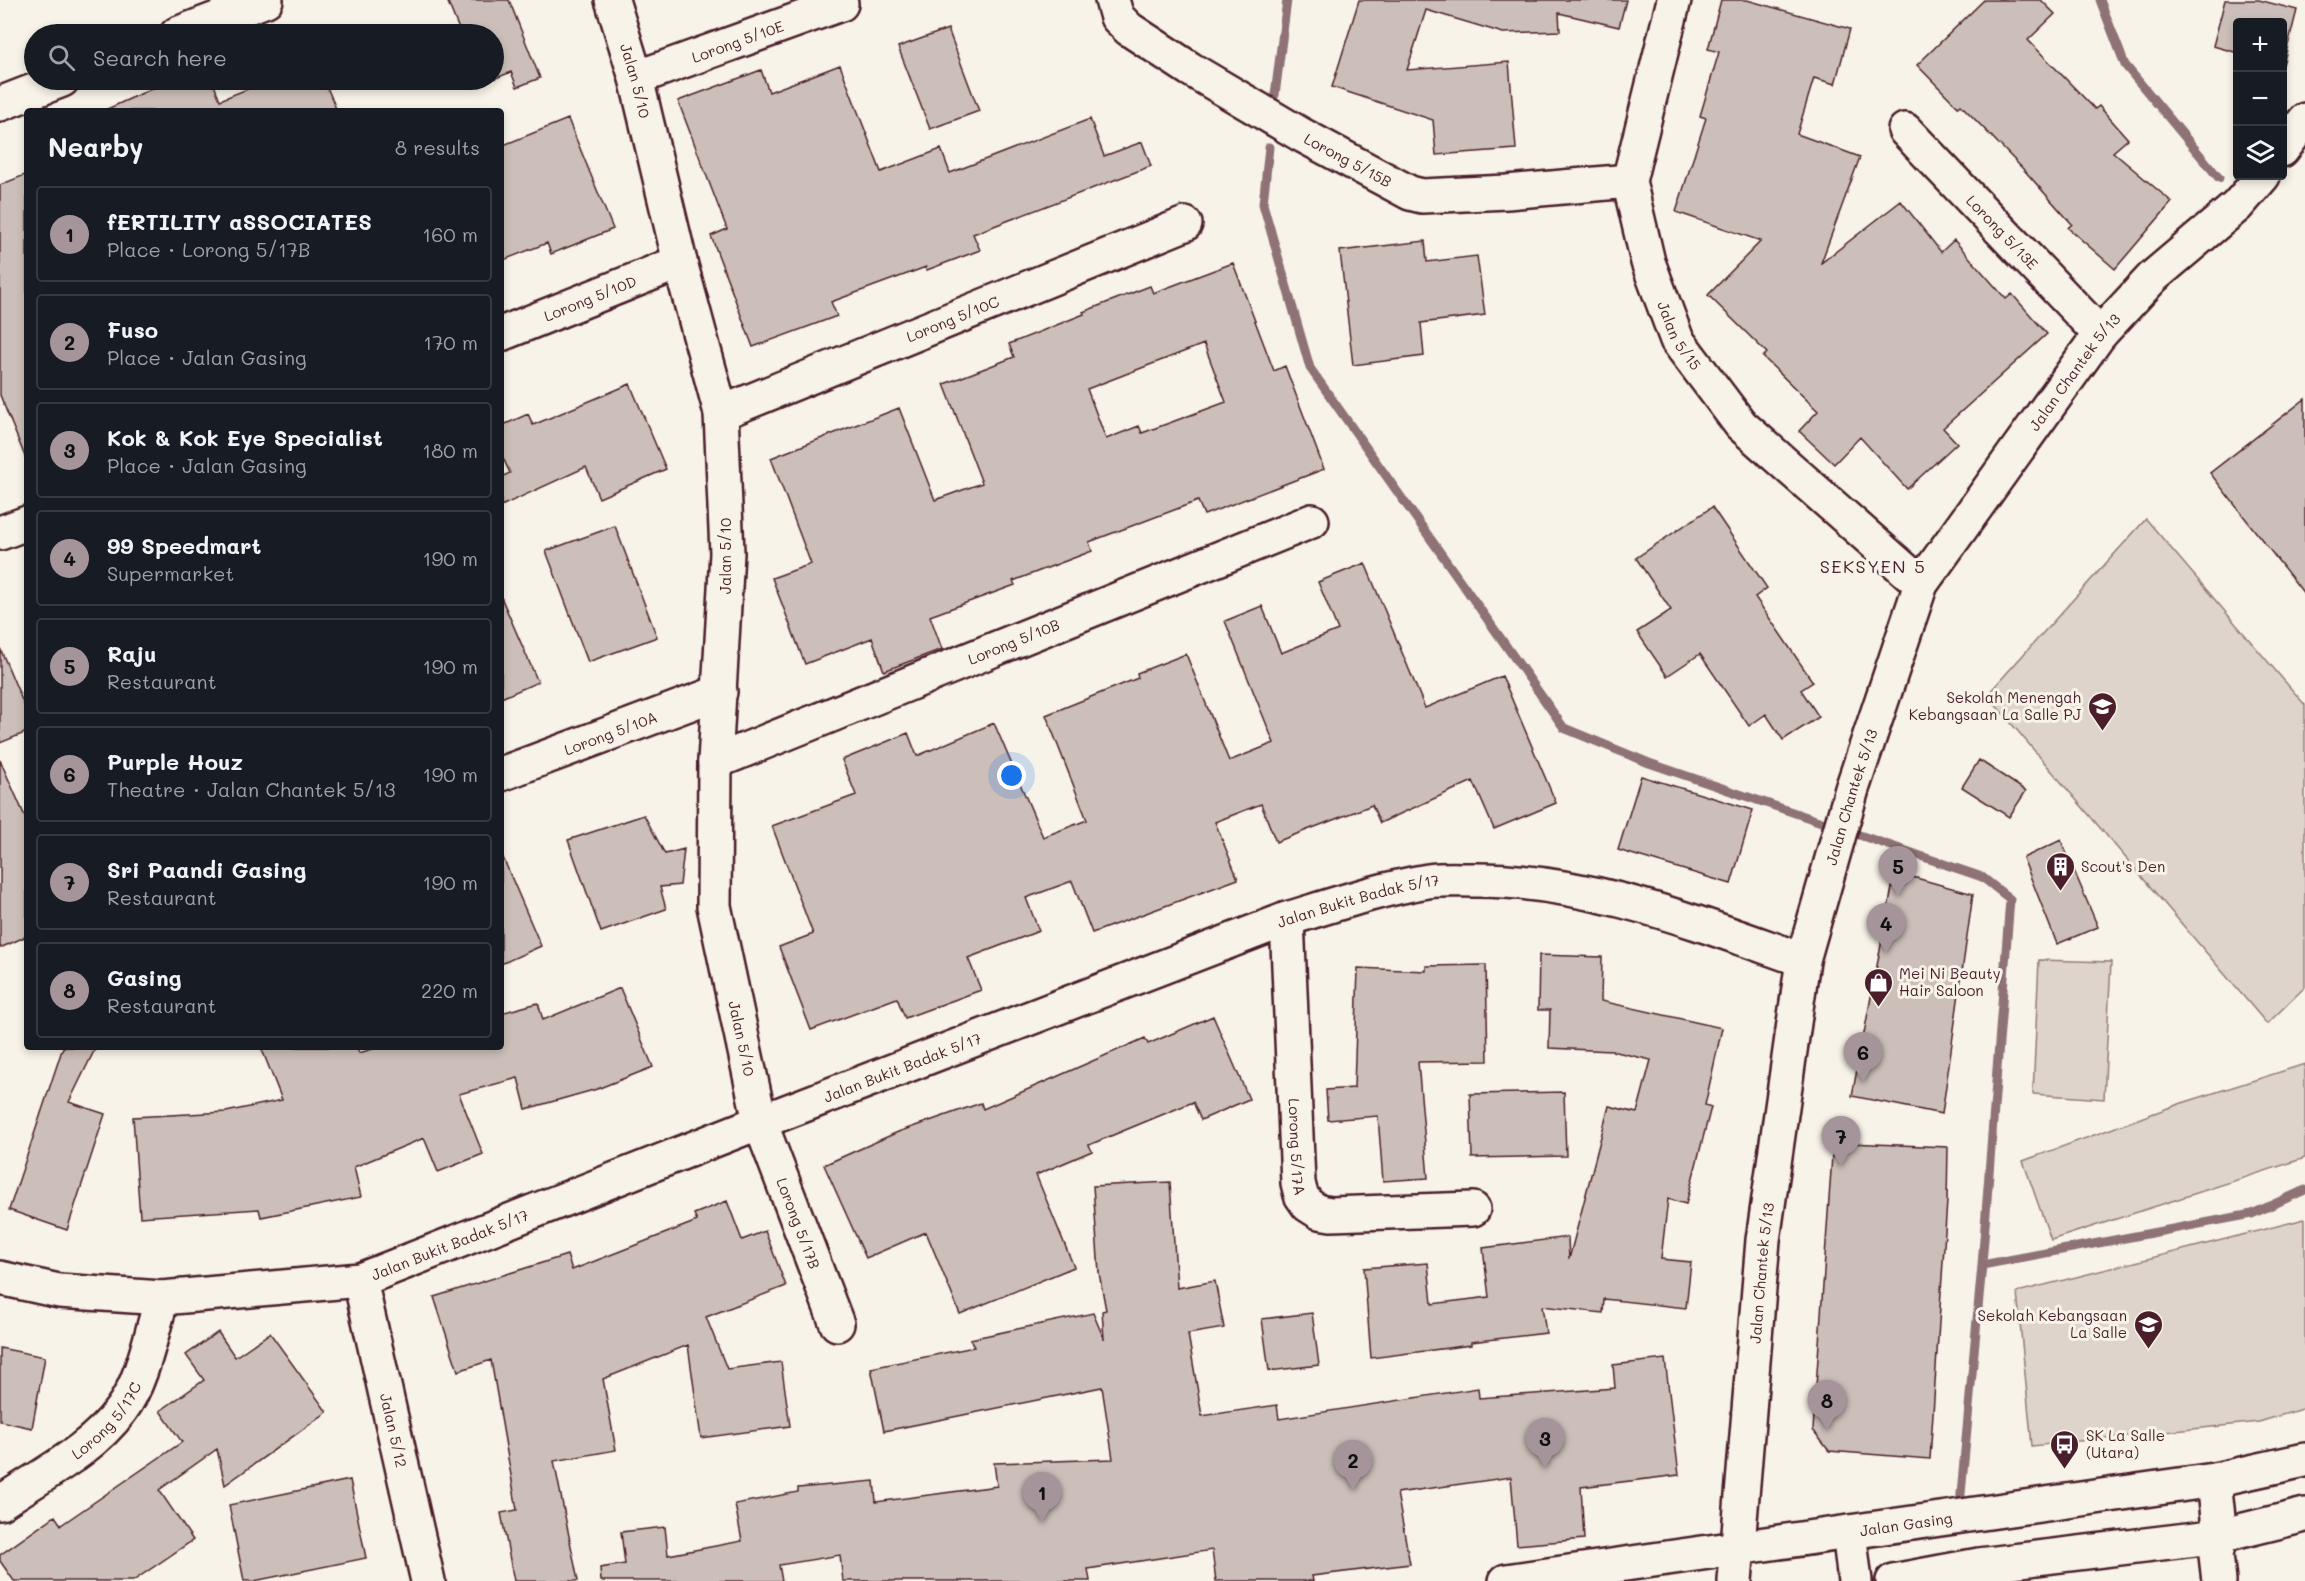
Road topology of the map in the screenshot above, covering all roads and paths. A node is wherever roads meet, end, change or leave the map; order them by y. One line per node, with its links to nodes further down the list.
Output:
1 (266, 0): 6 (street)
2 (612, 0): 7 (street, Jalan 5/10)
3 (1112, 0): 14 (street, Lorong 5/15B)
4 (1674, 0): 14 (street, Jalan 5/15)
5 (841, 3): 7 (street, Lorong 5/10E)
6 (203, 24)
7 (636, 78): 16 (street, Jalan 5/10)
8 (36, 90): 9 (street)
9 (0, 104)
10 (2305, 120): 12 (street)
11 (1905, 130): 18 (street, Lorong 5/13E)
12 (2287, 145)
13 (2260, 180): 18 (street, Jalan Chantek 5/13)
14 (1629, 181): 23 (street, Jalan 5/15)
15 (1185, 225): 19 (street, Lorong 5/10C)
16 (680, 262): 17 (street, Lorong 5/10D); 19 (street, Jalan 5/10)
17 (504, 333)
18 (2100, 334): 23 (street, Jalan Chantek 5/13)
19 (721, 413): 24 (street, Jalan 5/10)
20 (1312, 521): 25 (street, Lorong 5/10B)
21 (24, 524): 22 (street)
22 (0, 533)
23 (1921, 584): 28 (street, Jalan Chantek 5/13)
24 (720, 692): 25 (street, Jalan 5/10); 26 (street, Lorong 5/10A)
25 (715, 762): 29 (street, Jalan 5/10)
26 (504, 773)
27 (1287, 920): 28 (street, Jalan Bukit Badak 5/17); 29 (street, Jalan Bukit Badak 5/17); 30 (street, Lorong 5/17A)
28 (1803, 960): 41 (street, Jalan Chantek 5/13)
29 (760, 1122): 32 (street, Jalan Bukit Badak 5/17); 34 (street, Lorong 5/17B)
30 (1473, 1209)
31 (0, 1278): 33 (street, Jalan Bukit Badak 5/17)
32 (360, 1280): 33 (street, Jalan Bukit Badak 5/17); 42 (street, Jalan 5/12)
33 (162, 1298): 37 (street, Lorong 5/17C)
34 (837, 1324)
35 (2305, 1460): 36 (street, Jalan Gasing)
36 (2214, 1480): 39 (street, Jalan Gasing); 40 (street)
37 (0, 1503)
38 (2305, 1515): 40 (street)
39 (1849, 1532): 41 (street, Jalan Gasing); 45 (street)
40 (2220, 1536): 46 (street); 47 (street)
41 (1738, 1546): 43 (street, Jalan Gasing); 44 (street, Jalan Chantek 5/13)
42 (428, 1581)
43 (1506, 1581)
44 (1735, 1581)
45 (1855, 1581)
46 (1893, 1581)
47 (2218, 1581)

